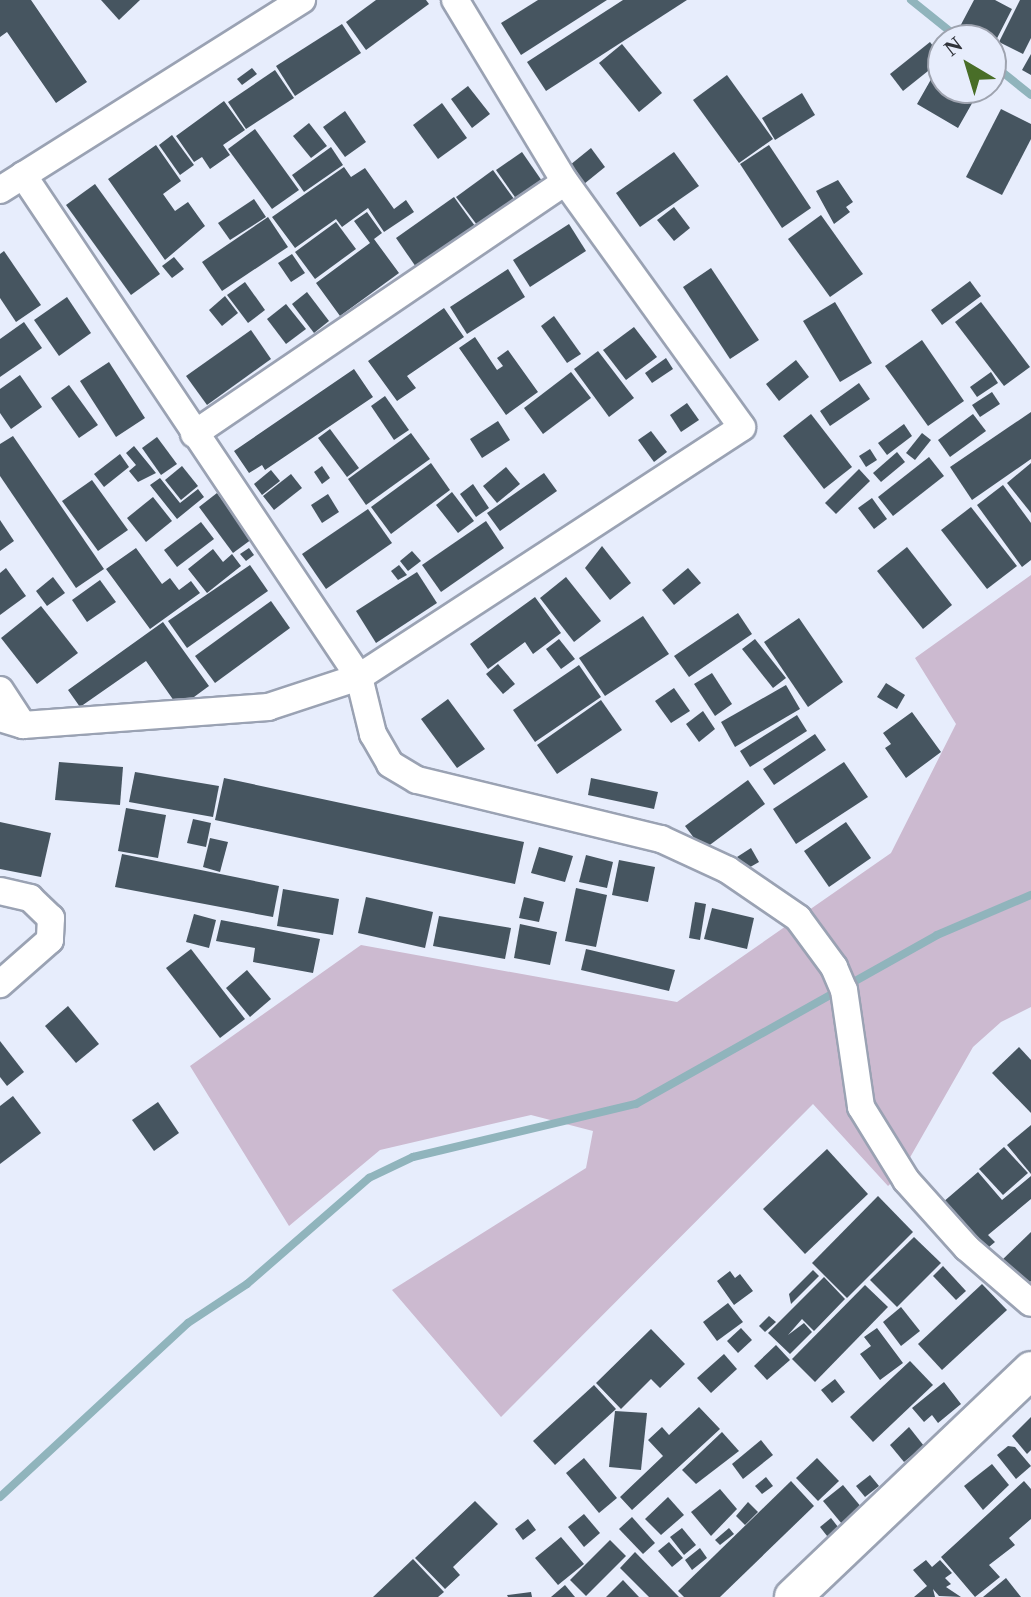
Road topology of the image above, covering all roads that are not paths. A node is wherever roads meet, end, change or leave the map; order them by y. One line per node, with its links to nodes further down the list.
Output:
1 (302, 0): 3 (street)
2 (455, 0): 4 (street)
3 (23, 175): 5 (street); 6 (street)
4 (565, 182): 6 (street); 7 (street)
5 (0, 190)
6 (194, 434): 7 (street)
7 (359, 677): 9 (street); 12 (street)
8 (0, 690): 9 (street)
9 (12, 722)
10 (0, 891): 11 (street)
11 (0, 984)
12 (1031, 1303)
13 (1031, 1370): 14 (street)
14 (793, 1597)

